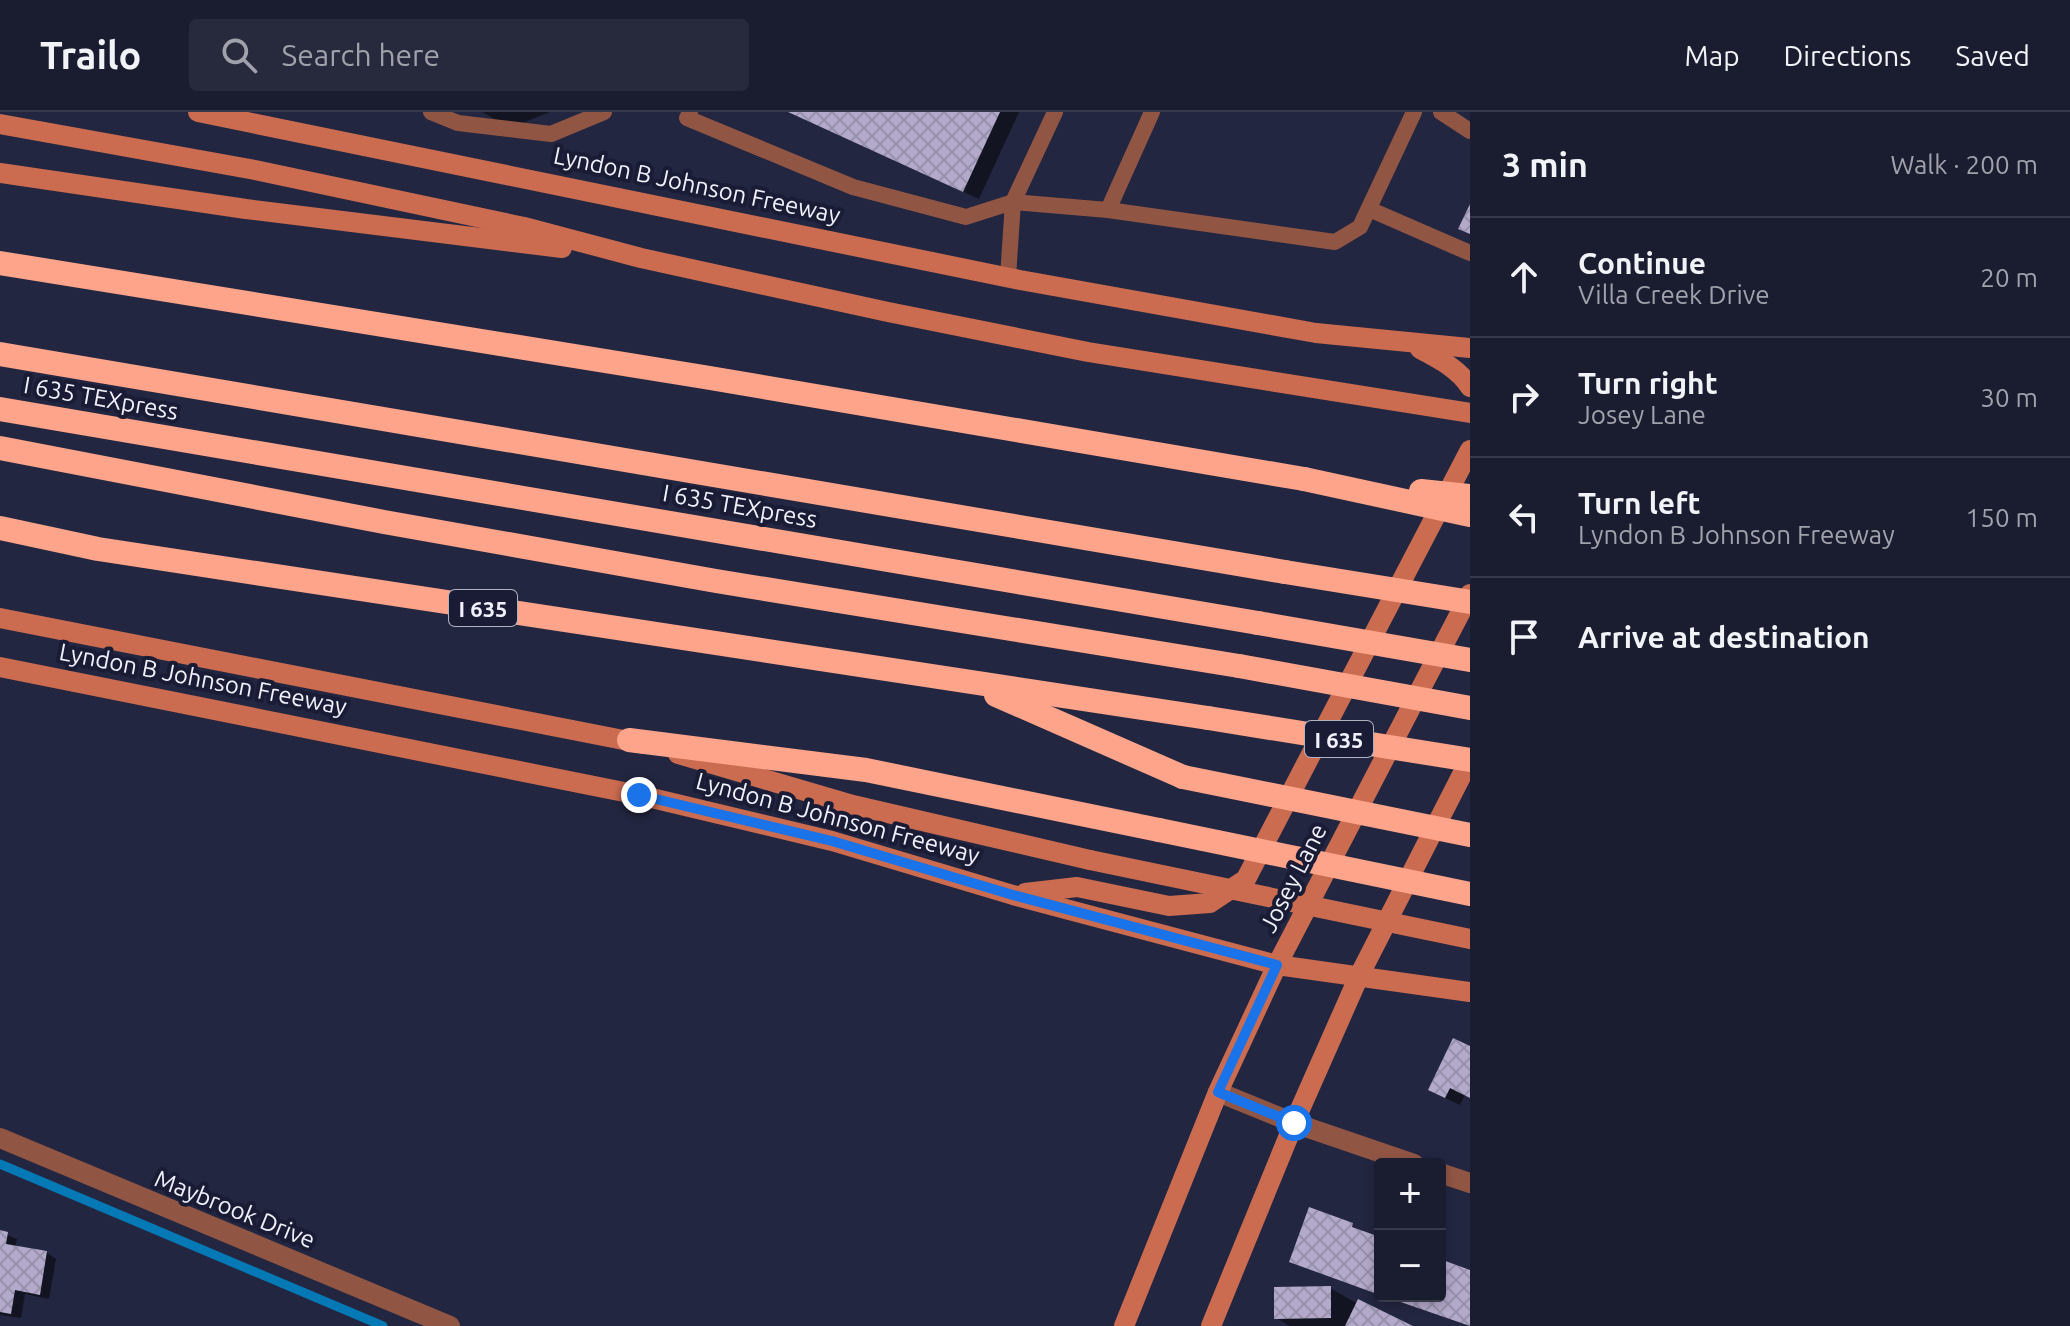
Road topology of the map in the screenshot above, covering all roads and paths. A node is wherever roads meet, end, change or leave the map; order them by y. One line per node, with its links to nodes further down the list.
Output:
1 (198, 112): 18 (main road, Lyndon B Johnson Freeway)
2 (431, 112): 3 (lane)
3 (604, 112)
4 (690, 112): 12 (lane)
5 (1055, 112): 12 (lane)
6 (1152, 112): 14 (lane)
7 (1414, 112): 13 (lane)
8 (1441, 112): 10 (lane)
9 (0, 124): 16 (main road)
10 (1470, 131)
11 (0, 173): 16 (main road)
12 (1013, 202): 14 (lane); 18 (lane)
13 (1369, 209): 14 (lane); 15 (lane)
14 (1108, 210)
15 (1470, 253)
16 (641, 258): 24 (main road)
17 (0, 263): 27 (highway)
18 (1008, 277): 19 (main road, Lyndon B Johnson Freeway)
19 (1411, 344): 20 (main road, Lyndon B Johnson Freeway); 22 (main road)
20 (1470, 348)
21 (0, 354): 32 (highway, I 635 TEXpress, bridge)
22 (1470, 387)
23 (0, 409): 34 (highway, I 635 TEXpress, bridge)
24 (1470, 413)
25 (0, 448): 37 (highway, bridge)
26 (1470, 450): 42 (main road)
27 (1304, 479): 28 (highway, bridge); 29 (highway, bridge)
28 (1470, 496)
29 (1470, 515)
30 (0, 528): 36 (highway, I 635)
31 (1470, 594): 44 (main road, Josey Lane)
32 (1470, 602)
33 (0, 618): 38 (main road)
34 (1470, 660)
35 (0, 667): 42 (main road, Lyndon B Johnson Freeway)
36 (968, 683): 39 (highway, I 635, bridge); 40 (highway, bridge)
37 (1470, 708)
38 (629, 740): 41 (highway, bridge); 43 (main road, bridge)
39 (1470, 760): 45 (main road)
40 (1470, 835)
41 (1470, 894)
42 (1013, 895): 44 (main road, Lyndon B Johnson Freeway)
43 (1470, 939)
44 (1277, 965): 45 (main road, Lyndon B Johnson Freeway); 47 (main road, Josey Lane)
45 (1359, 976): 46 (main road, Lyndon B Johnson Freeway); 48 (main road)
46 (1470, 992)
47 (1218, 1092): 48 (street); 54 (main road, Josey Lane)
48 (1294, 1123): 50 (street); 55 (main road)
49 (0, 1138): 53 (street, Maybrook Drive)
50 (1396, 1158)
51 (1446, 1175): 52 (street)
52 (1470, 1183)
53 (450, 1326)
54 (1124, 1326)
55 (1211, 1326)

